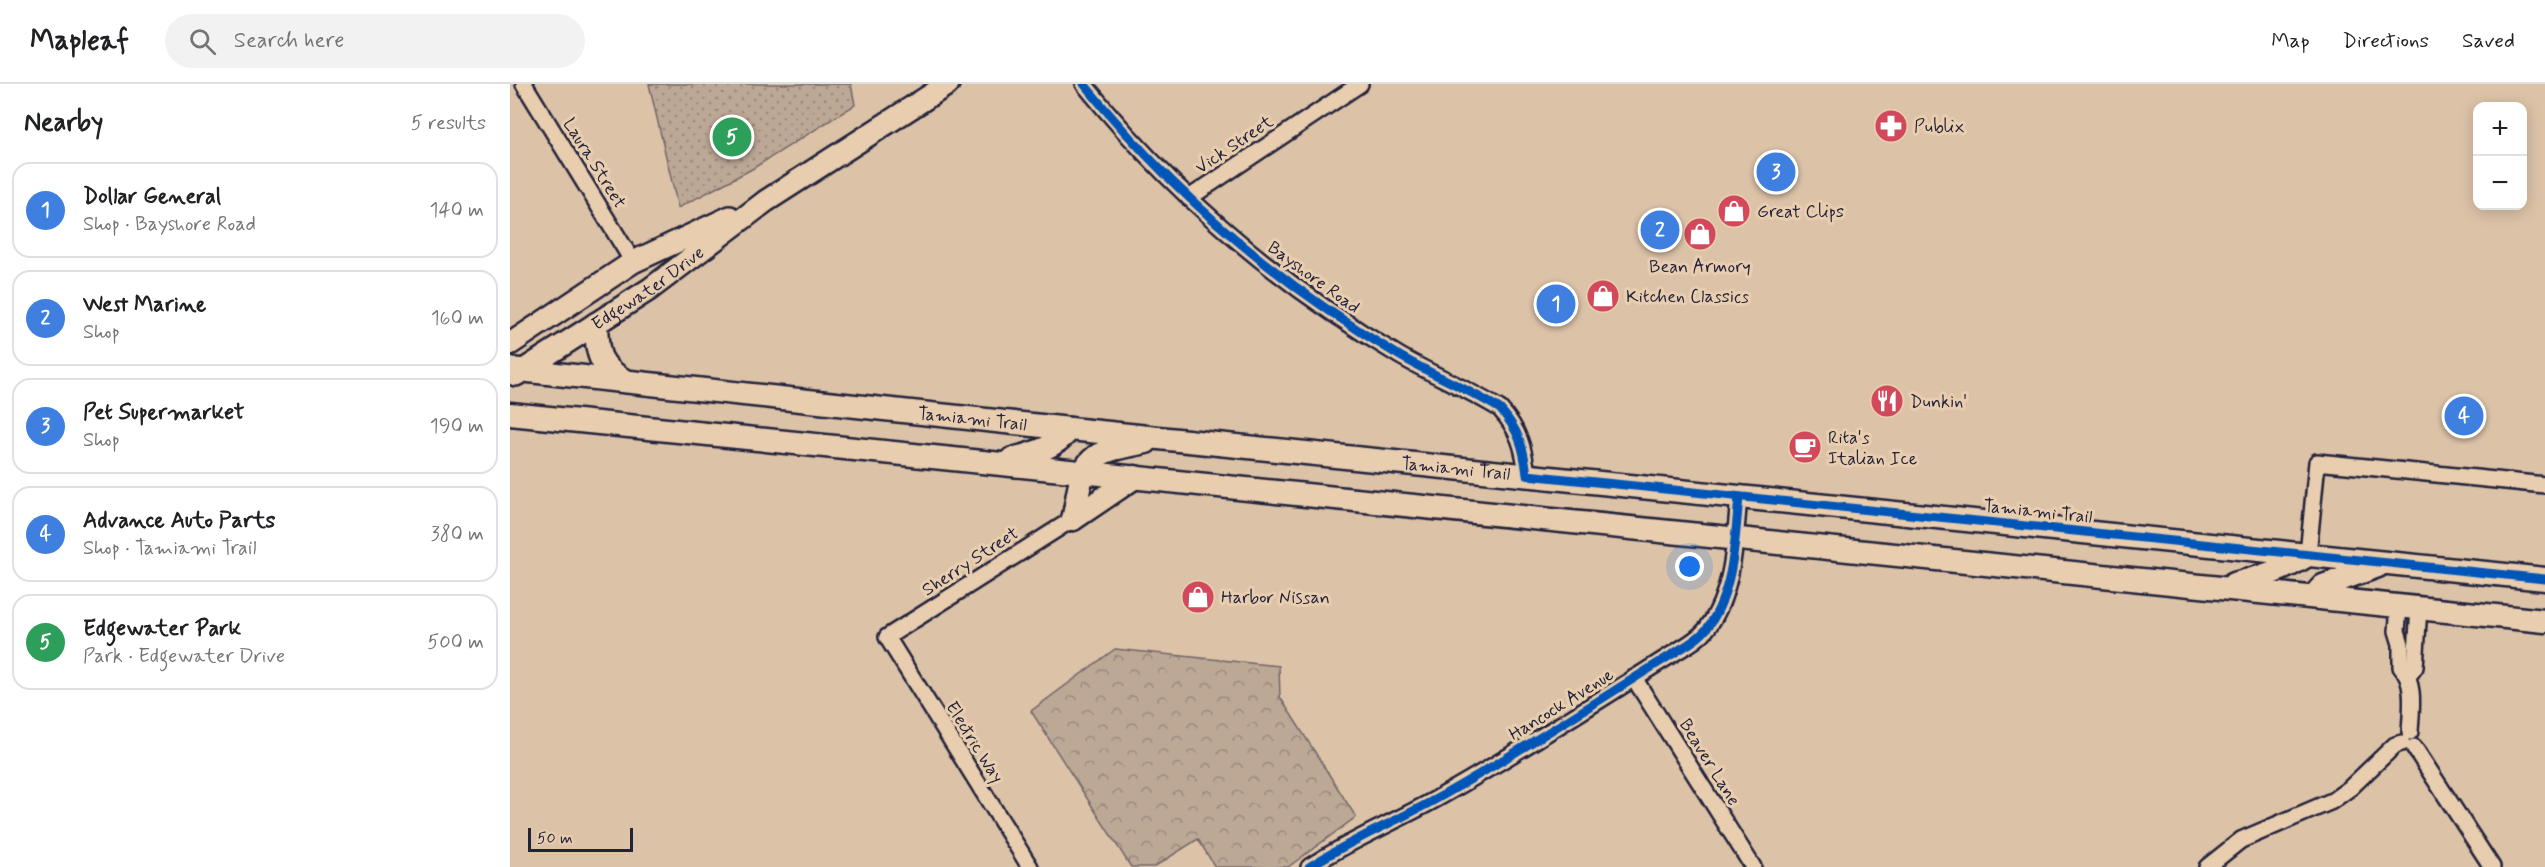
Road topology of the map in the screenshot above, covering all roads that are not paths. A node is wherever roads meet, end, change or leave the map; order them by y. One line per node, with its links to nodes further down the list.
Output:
1 (524, 84): 7 (street, Laura Street)
2 (948, 84): 6 (street, Edgewater Drive)
3 (1084, 84): 5 (street, Bayshore Road)
4 (1360, 84): 5 (street, Vick Street)
5 (1189, 198): 17 (street, Bayshore Road)
6 (766, 201): 7 (street, Edgewater Drive); 8 (street, Edgewater Drive)
7 (633, 262): 9 (street, Edgewater Drive)
8 (596, 324): 10 (street, Edgewater Drive); 11 (main road)
9 (510, 344)
10 (515, 373): 11 (main road, Tamiami Trail)
11 (625, 381): 13 (main road, Tamiami Trail)
12 (510, 414): 15 (main road)
13 (1070, 429): 14 (main road, Tamiami Trail); 15 (main road)
14 (1159, 438): 16 (main road); 17 (main road, Tamiami Trail)
15 (999, 463): 16 (main road)
16 (1084, 472): 18 (main road); 21 (main road)
17 (1527, 476): 20 (main road, Tamiami Trail)
18 (1135, 477): 21 (main road); 22 (main road)
19 (2545, 484): 23 (street)
20 (1738, 497): 22 (street, Hancock Avenue); 23 (main road, Tamiami Trail)
21 (1073, 519): 30 (street, Sherry Street)
22 (1735, 539): 26 (main road); 31 (street, Hancock Avenue)
23 (2308, 555): 24 (main road, Tamiami Trail); 26 (main road)
24 (2388, 563): 25 (main road, Tamiami Trail); 27 (main road)
25 (2545, 579)
26 (2218, 588): 27 (main road)
27 (2313, 597): 28 (main road)
28 (2409, 607): 29 (main road); 32 (street)
29 (2545, 621)
30 (887, 637): 33 (street, Electric Way)
31 (1634, 678): 34 (street, Hancock Avenue); 35 (street, Beaver Lane)
32 (2408, 741): 36 (street); 37 (street)
33 (1030, 867)
34 (1309, 867)
35 (1753, 867)
36 (2207, 867)
37 (2492, 867)

